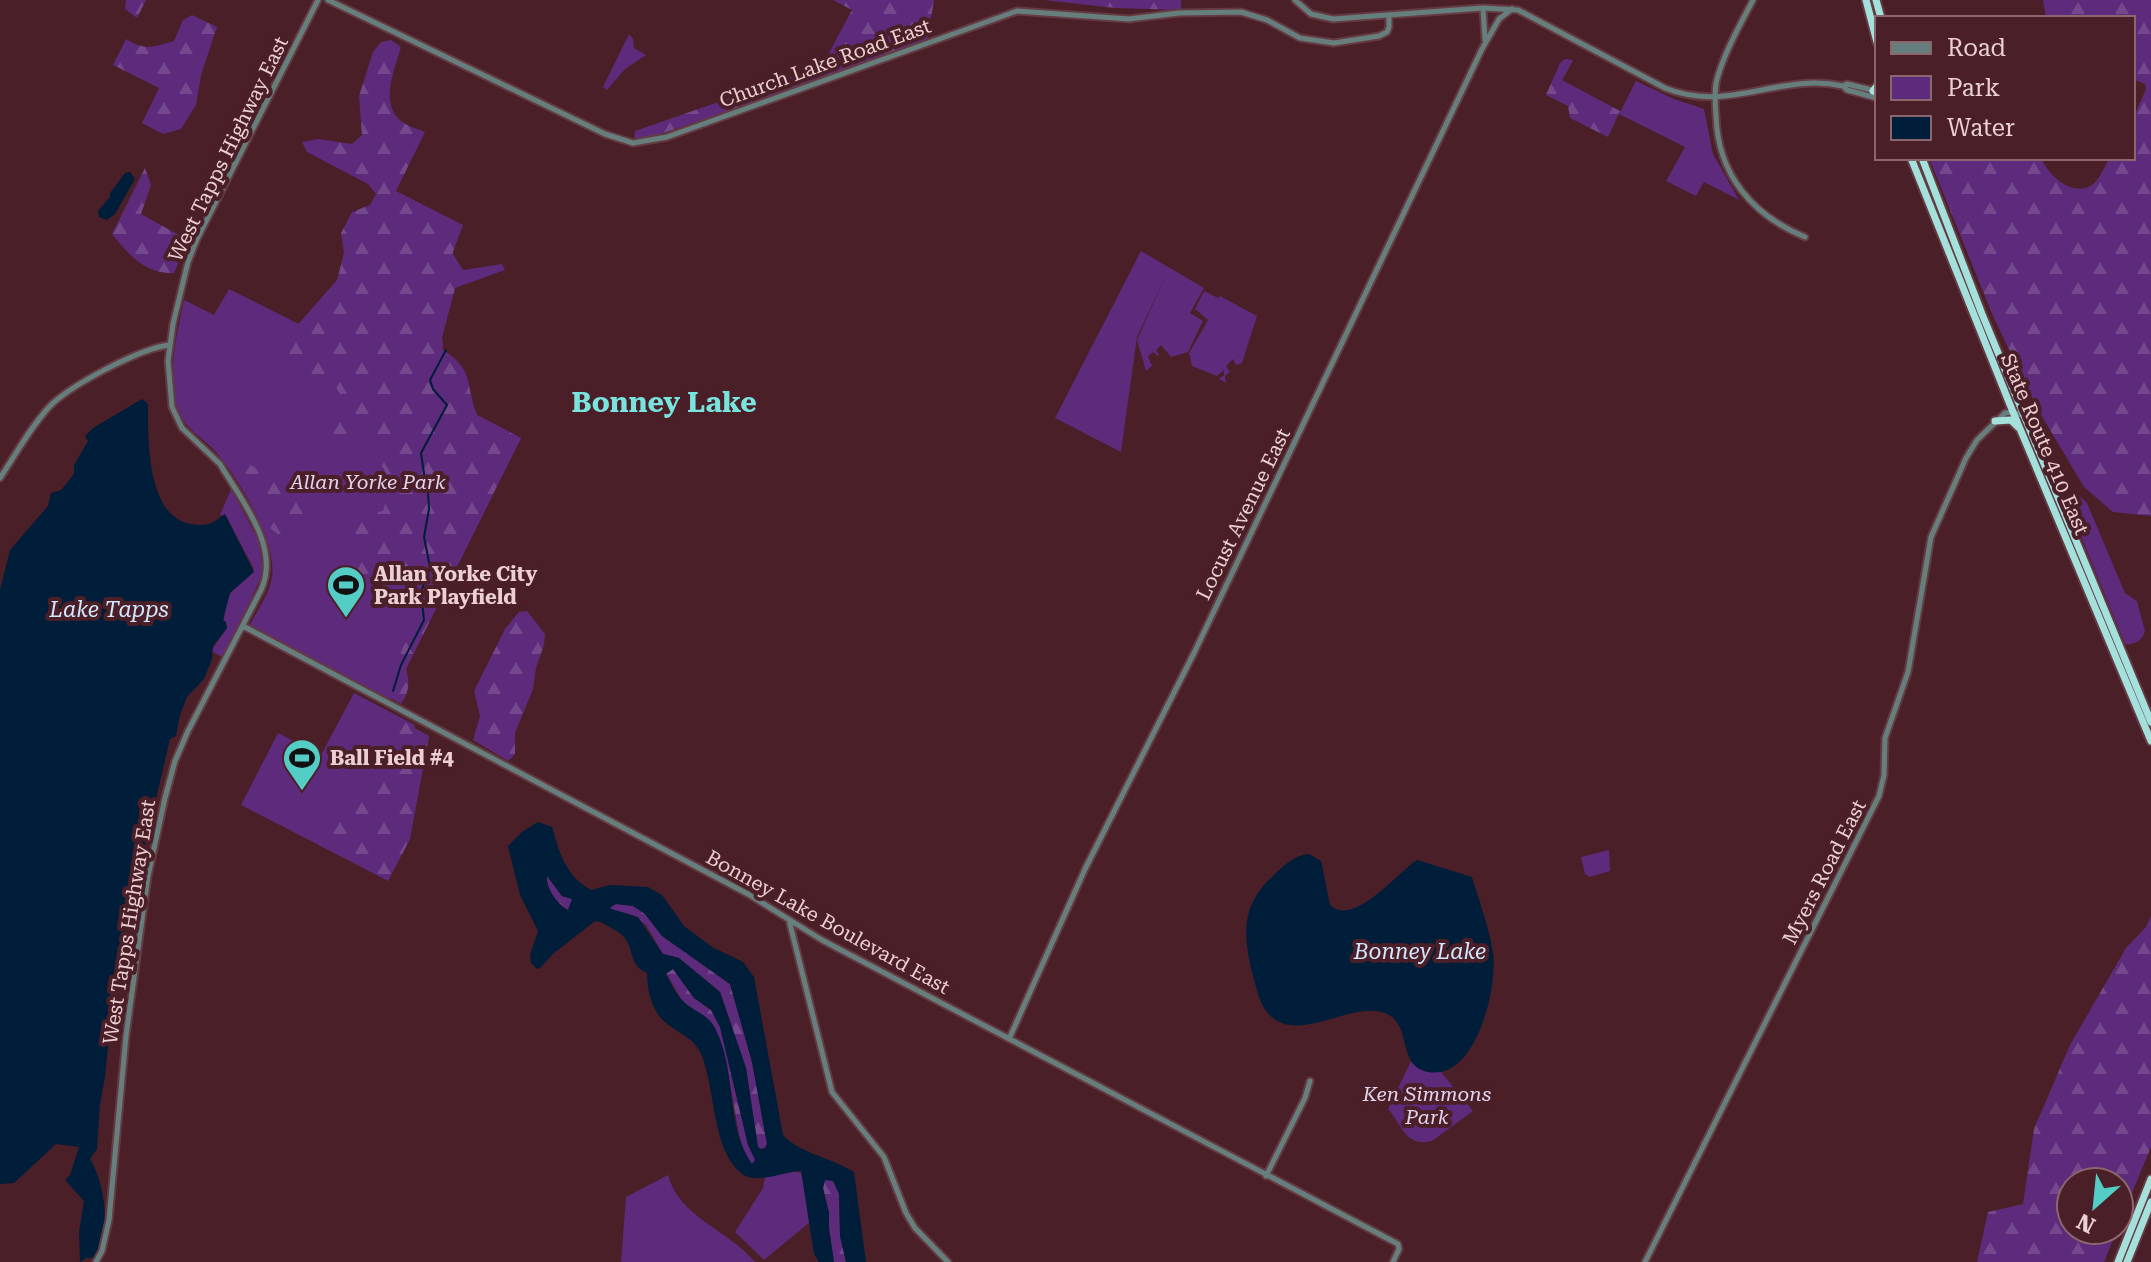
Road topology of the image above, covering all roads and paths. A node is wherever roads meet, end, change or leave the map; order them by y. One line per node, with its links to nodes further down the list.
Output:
1 (318, 0): 16 (street, West Tapps Highway East)
2 (328, 0): 8 (street, Church Lake Road East)
3 (1295, 0): 8 (street)
4 (1753, 0): 12 (street)
5 (1866, 0): 9 (highway)
6 (1483, 8): 7 (street); 8 (street); 10 (street)
7 (1512, 9): 10 (street, Locust Avenue East); 12 (street)
8 (1389, 16)
9 (1875, 34)
10 (1482, 49): 27 (street, Locust Avenue East)
11 (1875, 92): 12 (street)
12 (1716, 97): 15 (street)
13 (1912, 160): 17 (highway, State Route 410 East)
14 (1923, 160): 19 (highway, State Route 410 East)
15 (1805, 237)
16 (169, 345): 22 (street); 23 (street, West Tapps Highway East)
17 (2006, 393): 18 (highway, State Route 410 East); 20 (highway)
18 (2013, 412): 19 (street); 20 (street); 21 (highway, State Route 410 East)
19 (2024, 416): 24 (highway, State Route 410 East)
20 (1999, 418): 21 (highway); 35 (street, Myers Road East)
21 (2022, 430): 25 (highway, State Route 410 East)
22 (0, 478)
23 (243, 626): 26 (street, Bonney Lake Boulevard East); 32 (street, West Tapps Highway East)
24 (2151, 722)
25 (2151, 741)
26 (789, 920): 27 (street, Bonney Lake Boulevard East); 33 (street)
27 (1009, 1039): 29 (street, Bonney Lake Boulevard East)
28 (1310, 1081): 29 (street)
29 (1266, 1176): 34 (street, Bonney Lake Boulevard East)
30 (2151, 1179): 36 (highway)
31 (2151, 1202): 37 (highway)
32 (96, 1262)
33 (948, 1262)
34 (1393, 1262)
35 (1645, 1262)
36 (2118, 1262)
37 (2127, 1262)

